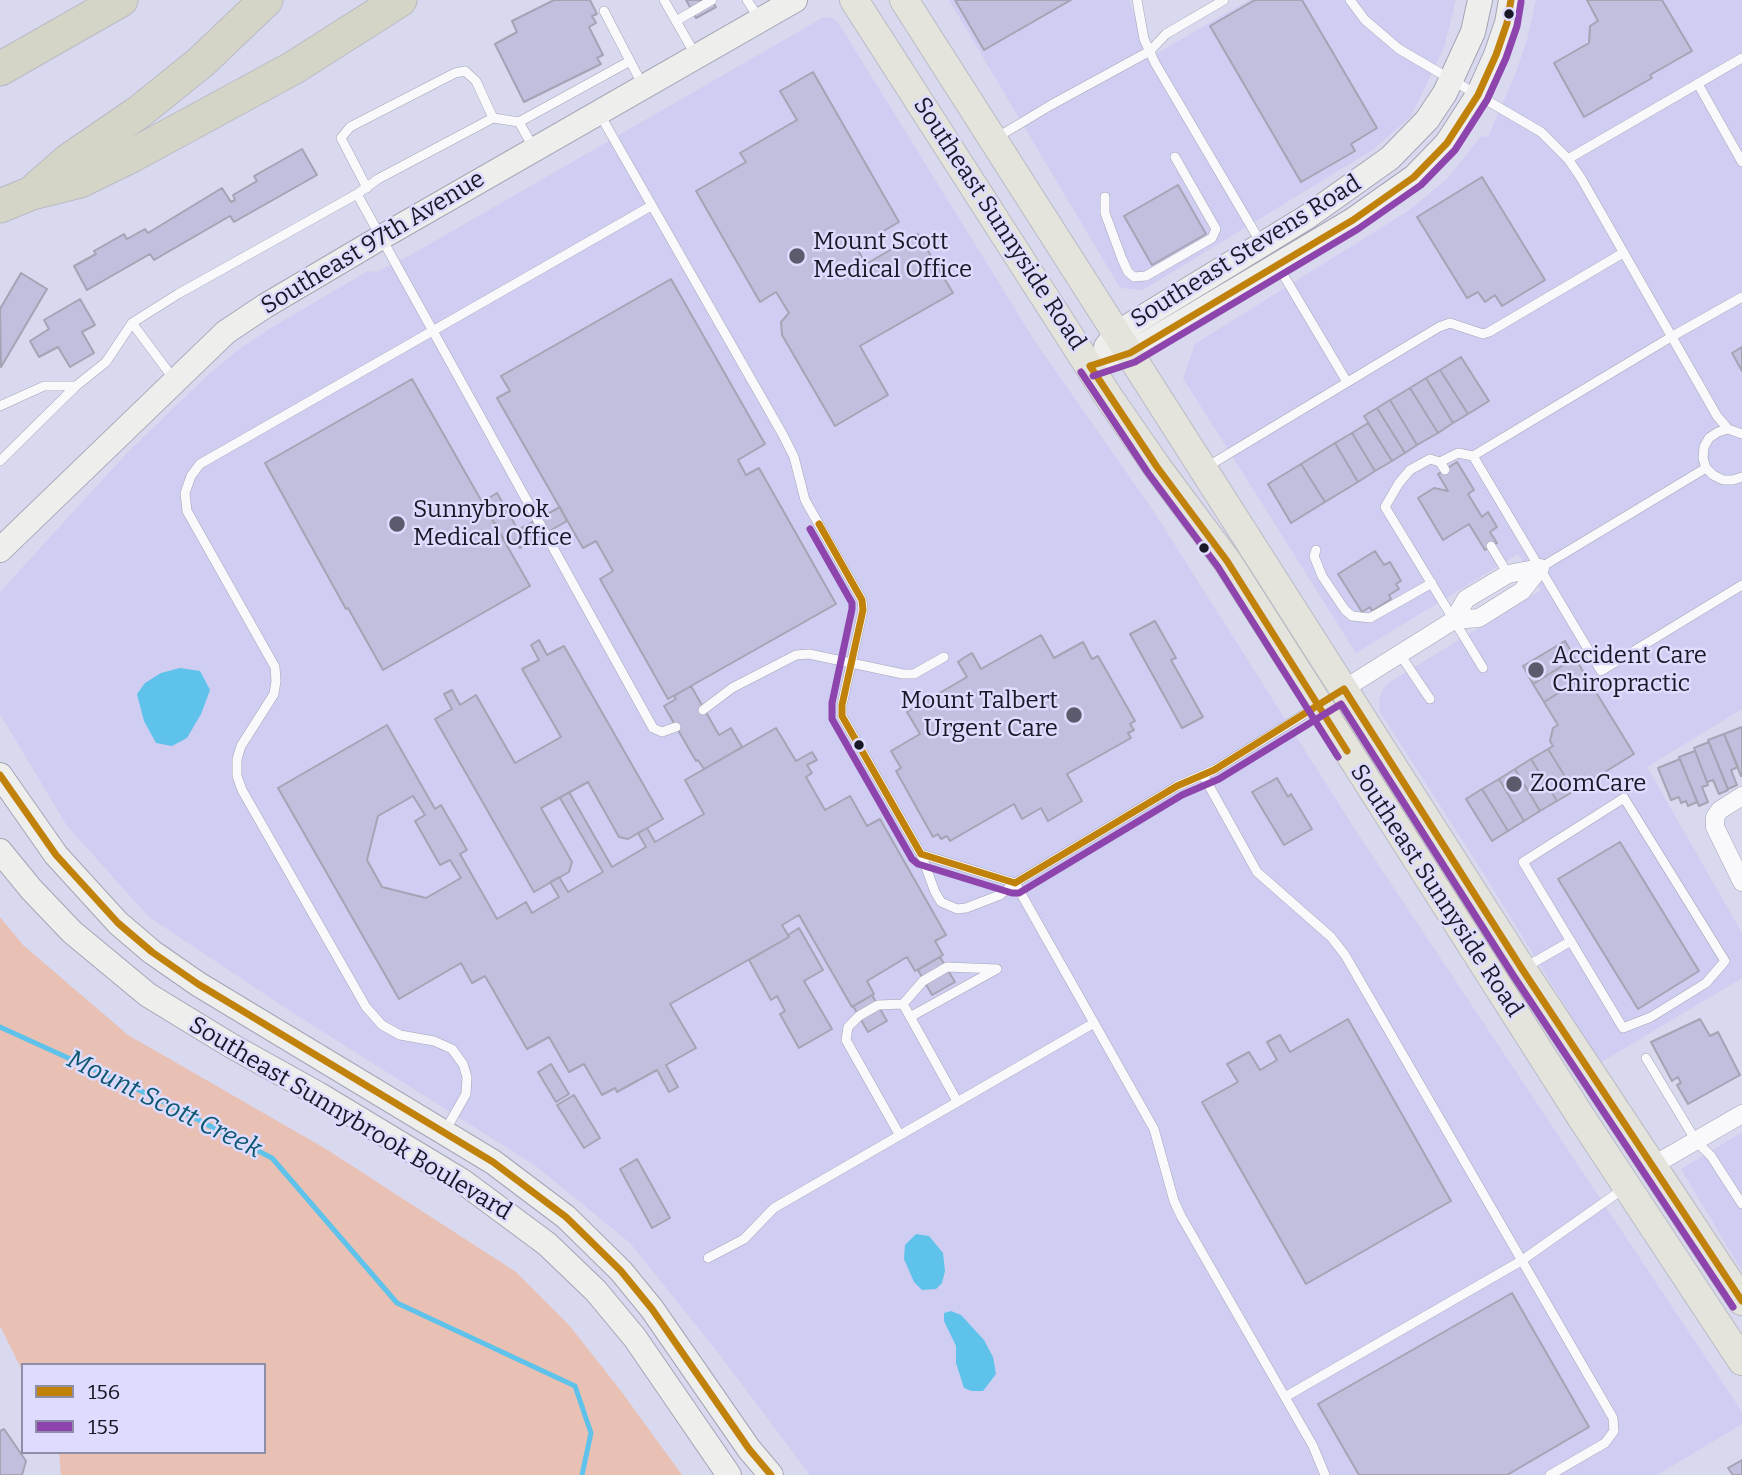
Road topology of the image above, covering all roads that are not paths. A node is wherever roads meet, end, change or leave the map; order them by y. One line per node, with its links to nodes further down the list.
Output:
1 (121, 0): 22 (highway)
2 (266, 0): 36 (highway)
3 (400, 0): 36 (highway)
4 (678, 0): 14 (lane)
5 (712, 0): 17 (lane)
6 (794, 0): 15 (main road, Southeast 97th Avenue)
7 (854, 0): 50 (main road, Southeast Sunnyside Road)
8 (904, 0): 30 (main road, Southeast Sunnyside Road)
9 (1137, 0): 18 (lane)
10 (1224, 0): 18 (lane)
11 (1350, 0): 23 (lane)
12 (1480, 0): 23 (main road, Southeast Stevens Road)
13 (1511, 0): 26 (main road, Southeast Stevens Road)
14 (666, 3): 17 (lane)
15 (753, 10): 19 (main road, Southeast 97th Avenue)
16 (604, 11): 21 (lane)
17 (676, 21): 19 (lane)
18 (1150, 51): 30 (lane); 42 (lane)
19 (696, 55): 25 (main road, Southeast 97th Avenue)
20 (1742, 58): 24 (lane)
21 (630, 61): 25 (lane); 29 (lane)
22 (0, 69)
23 (1452, 80): 26 (lane); 42 (main road, Southeast Stevens Road)
24 (1698, 84): 33 (lane); 34 (lane)
25 (643, 86): 27 (main road, Southeast 97th Avenue)
26 (1478, 95): 33 (lane); 44 (main road, Southeast Stevens Road)
27 (598, 112): 31 (main road, Southeast 97th Avenue); 40 (lane)
28 (493, 118): 29 (lane); 35 (lane); 35 (lane)
29 (519, 122): 31 (lane)
30 (994, 139): 49 (main road, Southeast Sunnyside Road)
31 (534, 149): 41 (main road, Southeast 97th Avenue)
32 (1175, 157): 38 (lane)
33 (1568, 159): 43 (lane)
34 (1742, 162)
35 (367, 188): 37 (lane)
36 (32, 193): 39 (highway)
37 (357, 194): 41 (lane); 46 (lane)
38 (1105, 197)
39 (0, 206)
40 (651, 206): 47 (lane); 72 (lane)
41 (380, 238): 47 (lane); 51 (main road, Southeast 97th Avenue)
42 (1262, 244): 49 (main road, Southeast Stevens Road)
43 (1623, 253): 48 (lane); 52 (lane)
44 (1278, 265): 49 (main road, Southeast Stevens Road); 52 (lane)
45 (1742, 298): 48 (lane)
46 (132, 324): 51 (lane); 53 (lane)
47 (432, 332): 78 (lane); 97 (lane)
48 (1671, 337): 55 (lane); 57 (lane)
49 (1124, 343): 50 (main road, Southeast Stevens Road); 60 (main road, Southeast Sunnyside Road)
50 (1090, 366): 76 (main road, Southeast Sunnyside Road)
51 (174, 380): 63 (main road, Southeast 97th Avenue)
52 (1347, 382): 60 (lane)
53 (76, 386): 54 (lane); 58 (lane)
54 (0, 406)
55 (1728, 429): 56 (lane); 59 (lane)
56 (1742, 434)
57 (1473, 456): 65 (lane); 67 (lane)
58 (0, 461)
59 (1706, 468): 61 (lane); 65 (lane)
60 (1204, 469): 74 (main road, Southeast Sunnyside Road)
61 (1742, 477)
62 (1491, 547): 66 (lane)
63 (0, 550)
64 (1316, 550): 67 (lane)
65 (1540, 568): 66 (street); 68 (lane); 69 (street)
66 (1508, 575): 69 (street)
67 (1432, 583): 69 (lane)
68 (1742, 584)
69 (1454, 620): 70 (street); 73 (lane)
70 (1399, 653): 74 (street); 75 (lane)
71 (944, 657): 72 (lane)
72 (851, 663): 77 (lane); 83 (lane)
73 (1483, 668)
74 (1344, 689): 76 (lane); 88 (main road, Southeast Sunnyside Road)
75 (1430, 699)
76 (1318, 706): 80 (lane); 86 (main road, Southeast Sunnyside Road)
77 (703, 710)
78 (676, 727)
79 (0, 775): 97 (main road, Southeast Sunnybrook Boulevard)
80 (1203, 775): 85 (lane); 104 (lane)
81 (1742, 796): 84 (street)
82 (0, 851): 93 (main road, Southeast Sunnybrook Boulevard)
83 (921, 854): 85 (lane); 85 (lane)
84 (1742, 882)
85 (1015, 883): 91 (lane)
86 (1457, 924): 88 (main road); 96 (main road, Southeast Sunnyside Road)
87 (1571, 941): 87 (lane); 88 (lane)
88 (1522, 969): 100 (main road, Southeast Sunnyside Road)
89 (903, 1004): 90 (lane); 90 (lane); 98 (lane)
90 (910, 1017): 94 (lane)
91 (1094, 1023): 94 (lane); 107 (lane)
92 (1646, 1058): 99 (lane)
93 (272, 1069): 97 (main road); 108 (main road, Southeast Sunnybrook Boulevard)
94 (957, 1101): 98 (lane)
95 (1742, 1114): 99 (street)
96 (1581, 1118): 100 (main road); 101 (main road, Southeast Sunnyside Road)
97 (444, 1133): 109 (main road, Southeast Sunnybrook Boulevard)
98 (899, 1134): 103 (lane)
99 (1696, 1141): 100 (street); 102 (lane)
100 (1652, 1167): 105 (main road, Southeast Sunnyside Road)
101 (1626, 1187): 104 (lane); 106 (main road, Southeast Sunnyside Road)
102 (1742, 1204)
103 (708, 1258)
104 (1521, 1261): 107 (lane); 111 (lane)
105 (1742, 1301)
106 (1742, 1361)
107 (1285, 1397): 110 (lane)
108 (729, 1475)
109 (771, 1475)
110 (1325, 1475)
111 (1550, 1475)

